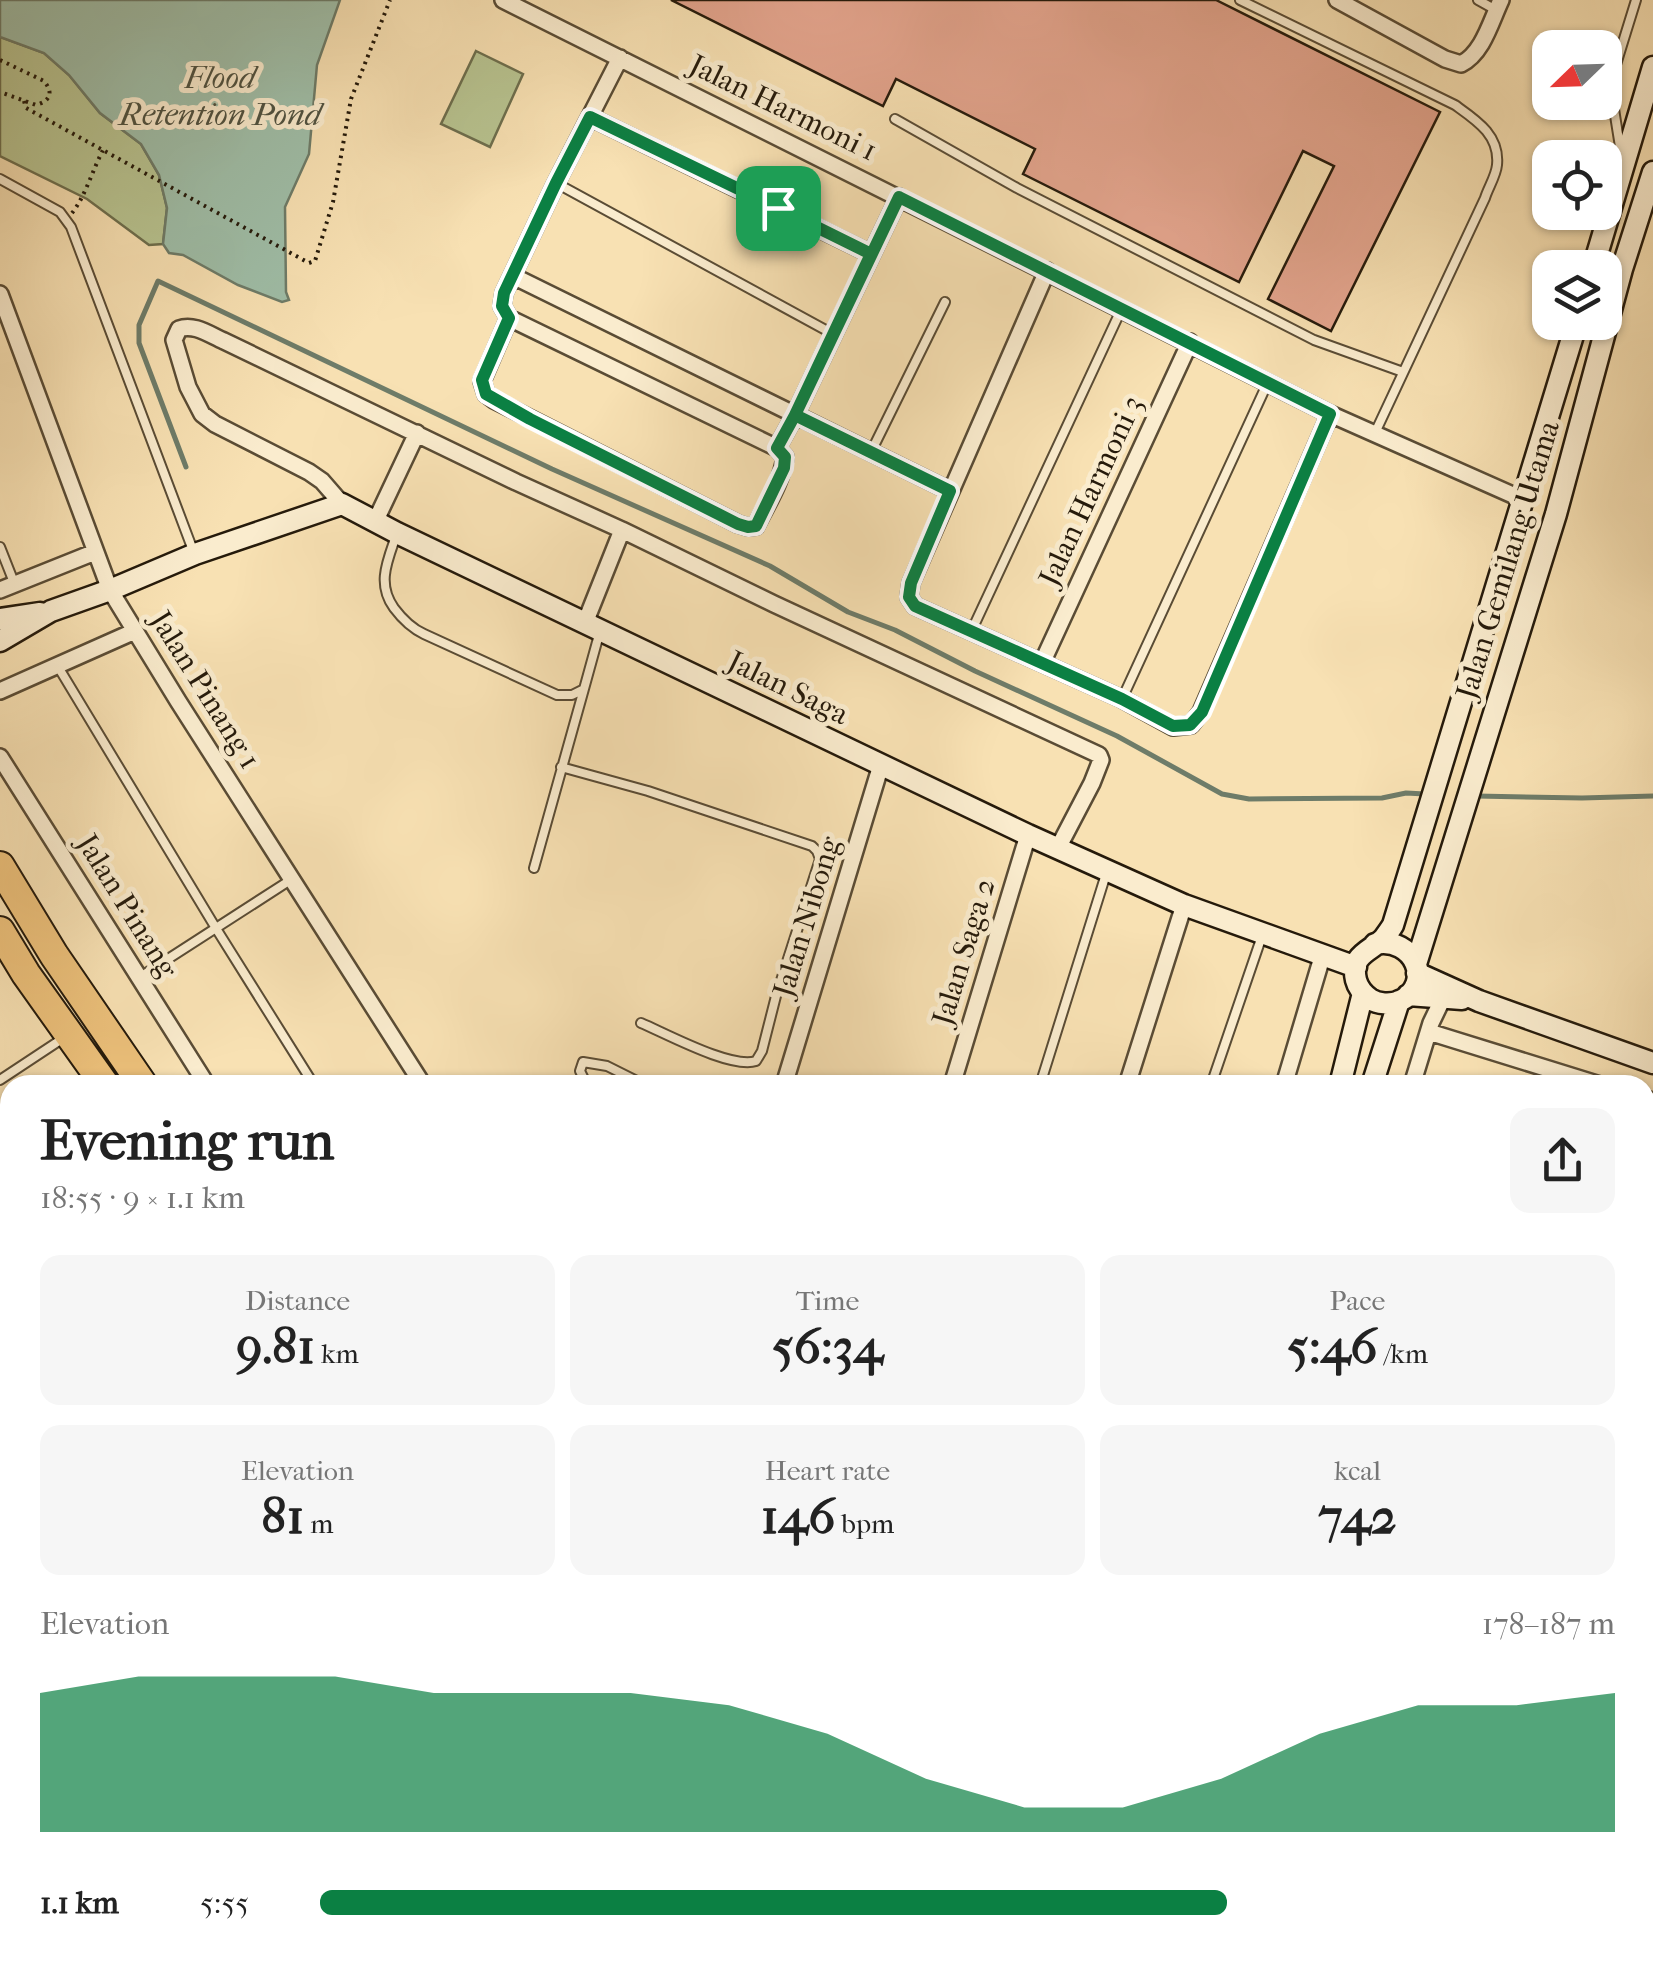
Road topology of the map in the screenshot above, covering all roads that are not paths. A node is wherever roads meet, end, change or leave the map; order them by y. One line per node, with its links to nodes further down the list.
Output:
1 (503, 0): 7 (street, Jalan Harmoni 1)
2 (1240, 0): 27 (lane)
3 (1337, 0): 6 (street)
4 (1478, 0): 6 (lane)
5 (1636, 0): 11 (lane)
6 (1498, 5)
7 (620, 58): 9 (street); 15 (street, Jalan Harmoni 1)
8 (1653, 66): 11 (main road)
9 (590, 117): 14 (street); 17 (street)
10 (895, 119): 27 (lane)
11 (1623, 167): 16 (main road)
12 (1653, 172): 74 (main road, Jalan Gemilang Utama)
13 (0, 179): 43 (lane)
14 (556, 183): 19 (street); 24 (lane)
15 (899, 197): 17 (street); 18 (street, Jalan Harmoni 1)
16 (1598, 250)
17 (871, 254): 24 (street)
18 (1048, 272): 22 (street, Jalan Harmoni 1); 35 (street)
19 (512, 276): 23 (street); 30 (street)
20 (0, 294): 42 (street, Jalan Pinang 1)
21 (946, 302): 34 (lane)
22 (1122, 309): 26 (street, Jalan Harmoni 1); 50 (lane)
23 (509, 318): 33 (street); 33 (street)
24 (833, 334): 30 (street)
25 (1572, 340): 36 (main road, Jalan Gemilang Utama)
26 (1190, 342): 28 (street, Jalan Harmoni 1); 52 (street, Jalan Harmoni 3)
27 (1403, 372): 32 (lane)
28 (1268, 382): 29 (street, Jalan Harmoni 1); 56 (lane)
29 (1330, 414): 32 (street, Jalan Harmoni 1); 56 (street)
30 (795, 415): 33 (street); 34 (street)
31 (416, 433): 37 (street, Jalan Saga); 38 (street); 39 (street)
32 (1374, 434): 36 (street, Jalan Harmoni 1)
33 (777, 448)
34 (871, 452): 35 (street)
35 (950, 491): 50 (street)
36 (1524, 500): 70 (main road, Jalan Gemilang Utama)
37 (342, 504): 38 (main road, Jalan Saga); 43 (main road)
38 (376, 522): 40 (main road, Jalan Saga)
39 (622, 530): 48 (street); 61 (street)
40 (397, 533): 48 (main road, Jalan Saga); 54 (lane)
41 (0, 548): 44 (lane)
42 (96, 552): 44 (street); 45 (street, Jalan Pinang 1)
43 (194, 554): 45 (main road)
44 (7, 587)
45 (110, 590): 46 (main road); 49 (street, Jalan Pinang 1)
46 (52, 612): 47 (main road); 51 (main road)
47 (0, 619)
48 (592, 627): 54 (lane); 58 (main road, Jalan Saga)
49 (135, 631): 53 (street); 65 (street, Jalan Pinang 1)
50 (971, 632): 52 (street)
51 (0, 641)
52 (1042, 663): 56 (street)
53 (57, 665): 55 (street); 67 (lane)
54 (584, 689): 59 (lane)
55 (0, 691)
56 (1122, 699)
57 (0, 757): 76 (street, Jalan Pinang)
58 (882, 766): 60 (main road, Jalan Saga); 93 (street, Jalan Nibong)
59 (561, 767): 63 (lane); 81 (lane)
60 (1028, 835): 61 (main road, Jalan Saga); 94 (street, Jalan Saga 2)
61 (1058, 848): 64 (main road, Jalan Saga)
62 (0, 866): 87 (highway)
63 (534, 868)
64 (1107, 870): 66 (main road, Jalan Saga); 95 (lane)
65 (292, 879): 67 (lane); 90 (street, Jalan Pinang 1)
66 (1184, 905): 69 (main road, Jalan Saga); 96 (street)
67 (217, 930): 76 (lane); 89 (lane)
68 (0, 932): 75 (highway)
69 (1263, 933): 72 (main road, Jalan Saga); 97 (lane)
70 (1375, 944): 73 (main road); 74 (main road)
71 (0, 949): 75 (lane)
72 (1323, 954): 73 (main road, Jalan Saga); 98 (street)
73 (1356, 967): 77 (main road)
74 (1416, 968): 78 (main road); 80 (main road)
75 (26, 974): 83 (highway)
76 (139, 978): 88 (street, Jalan Pinang)
77 (1363, 993): 78 (main road); 99 (main road)
78 (1404, 998): 79 (main road); 100 (main road)
79 (1443, 998): 80 (main road); 82 (street)
80 (1479, 1001): 84 (main road)
81 (641, 1023)
82 (1429, 1032): 101 (street); 102 (street)
83 (69, 1034): 85 (lane); 86 (highway)
84 (1653, 1063)
85 (8, 1075)
86 (99, 1075)
87 (136, 1075)
88 (201, 1075)
89 (308, 1075)
90 (418, 1075)
91 (582, 1075): 92 (lane)
92 (625, 1075)
93 (787, 1075)
94 (955, 1075)
95 (1043, 1075)
96 (1130, 1075)
97 (1215, 1075)
98 (1287, 1075)
99 (1342, 1075)
100 (1376, 1075)
101 (1415, 1075)
102 (1568, 1075)

